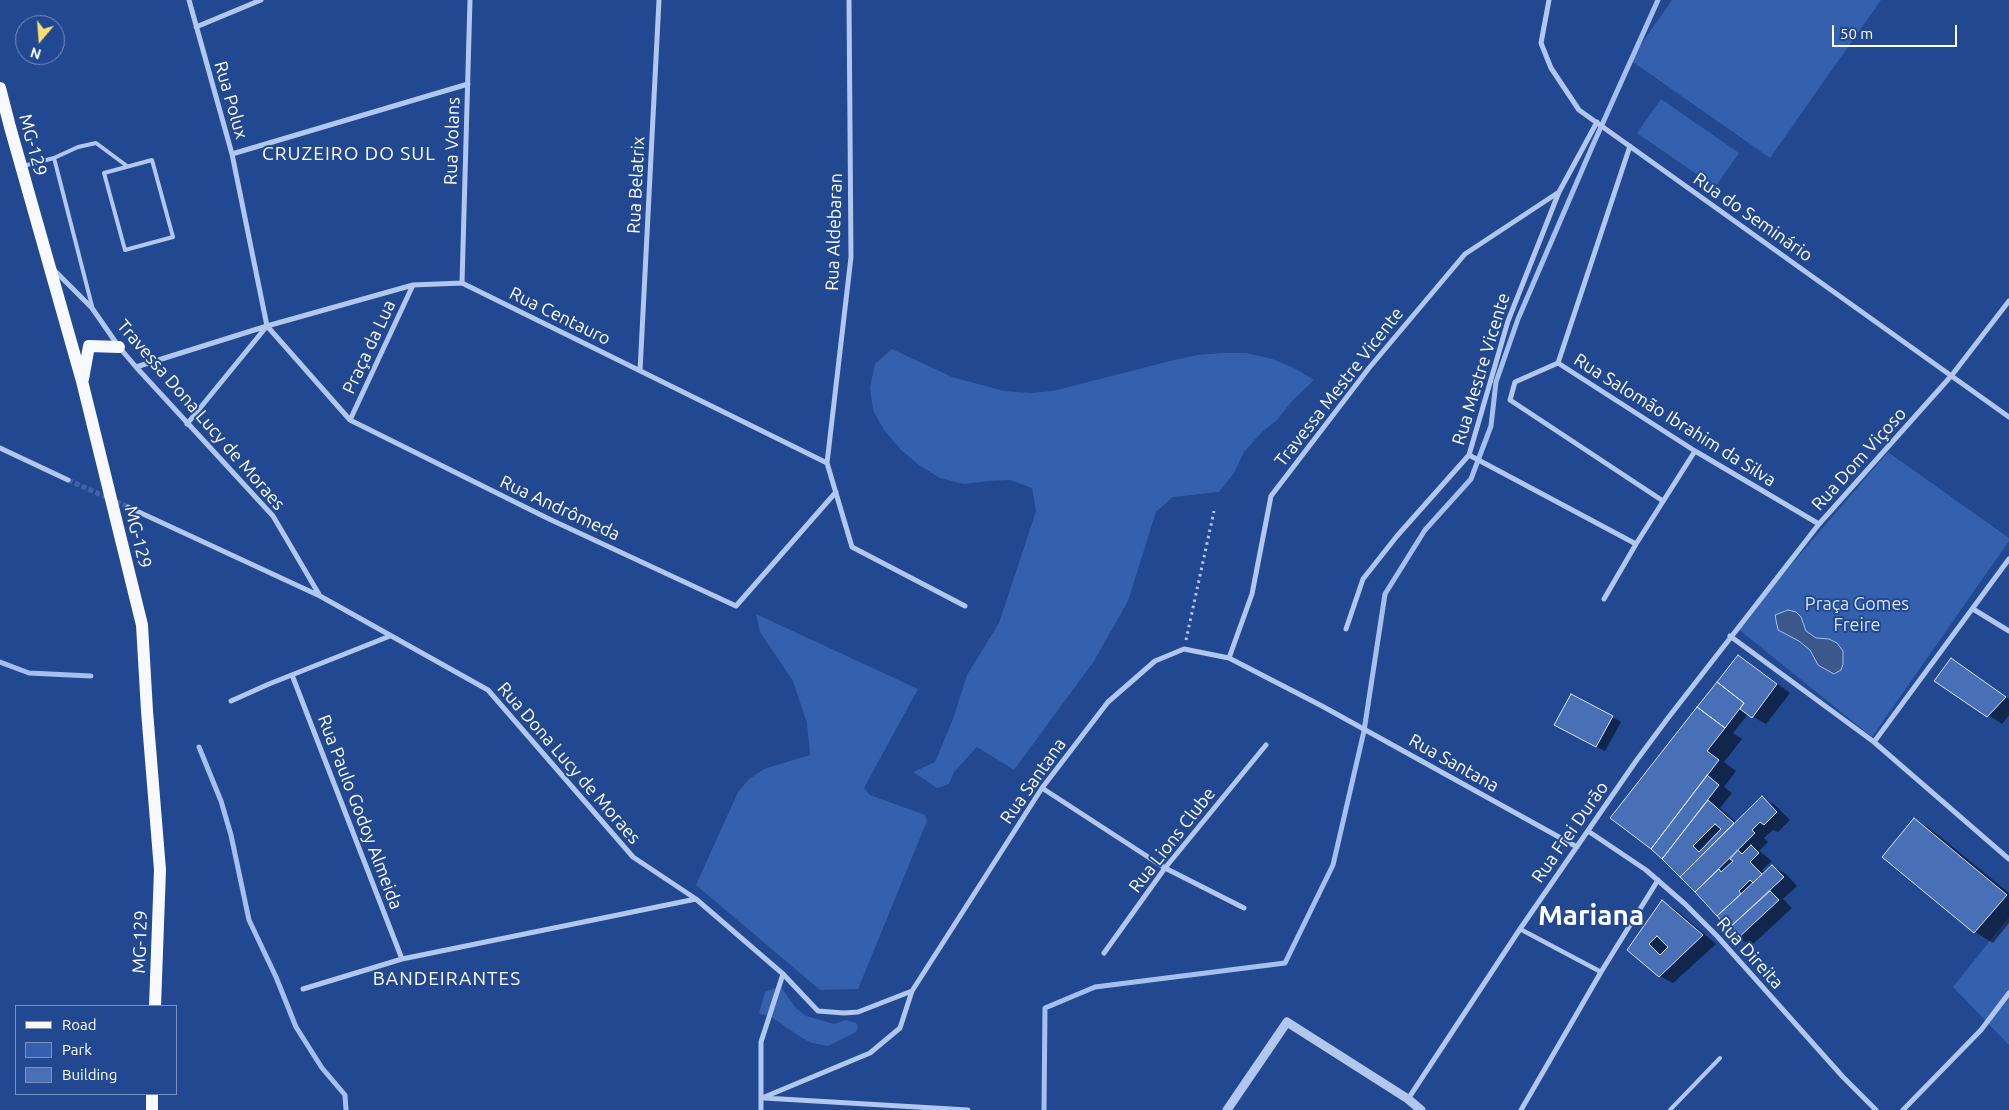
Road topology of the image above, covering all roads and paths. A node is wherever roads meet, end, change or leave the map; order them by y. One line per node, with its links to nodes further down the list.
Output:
1 (189, 0): 7 (street, Rua Polux)
2 (262, 0): 7 (street)
3 (470, 0): 8 (street, Rua Volans)
4 (659, 0): 26 (street, Rua Belatrix)
5 (849, 0): 35 (street, Rua Aldebaran)
6 (1549, 0): 10 (street, Rua do Seminário)
7 (196, 27): 12 (street, Rua Polux)
8 (468, 84): 12 (street); 18 (street, Rua Volans)
9 (0, 88): 15 (main road, MG-129 / MG-129)
10 (1597, 122): 11 (street, Rua do Seminário); 16 (street, Rua Mestre Vicente)
11 (1630, 146): 24 (street, Rua Salomão Ibrahim da Silva); 27 (street, Rua do Seminário)
12 (232, 154): 22 (street, Rua Polux)
13 (54, 158): 14 (lane); 15 (lane); 21 (lane)
14 (127, 166): 14 (lane)
15 (20, 167): 17 (main road, MG-129 / MG-129)
16 (1559, 192): 34 (street, Rua Mestre Vicente); 53 (street, Travessa Mestre Vicente)
17 (48, 263): 21 (street, Travessa Dona Lucy de Moraes); 28 (main road, MG-129 / MG-129)
18 (462, 283): 19 (street, Rua Centauro); 26 (street, Rua Centauro)
19 (413, 285): 22 (street, Rua Centauro); 30 (street, Praça da Lua)
20 (2009, 301): 27 (street, Rua Dom Viçoso)
21 (92, 308): 23 (street, Travessa Dona Lucy de Moraes)
22 (267, 326): 25 (street, Rua Centauro); 30 (street, Rua Andrômeda); 31 (street)
23 (119, 347): 25 (street, Travessa Dona Lucy de Moraes); 28 (main road)
24 (1558, 364): 33 (street, Rua Salomão Ibrahim da Silva); 38 (street)
25 (136, 367): 31 (street, Travessa Dona Lucy de Moraes)
26 (640, 371): 35 (street, Rua Centauro)
27 (1952, 375): 29 (street, Rua do Seminário); 41 (street, Rua Dom Viçoso)
28 (82, 381): 74 (main road, MG-129 / MG-129)
29 (2009, 417)
30 (350, 420): 37 (street, Rua Andrômeda)
31 (187, 424): 44 (street, Travessa Dona Lucy de Moraes)
32 (0, 448): 36 (street)
33 (1695, 451): 38 (street); 41 (street, Rua Salomão Ibrahim da Silva)
34 (1469, 455): 42 (street); 48 (street, Rua Mestre Vicente)
35 (827, 463): 37 (street, Rua Aldebaran)
36 (68, 480)
37 (836, 492): 46 (street, Rua Aldebaran)
38 (1663, 500): 42 (street)
39 (128, 506): 44 (street, Rua Dona Lucy de Moraes)
40 (1214, 511): 52 (path)
41 (1819, 524): 51 (street, Rua Dom Viçoso)
42 (1636, 544): 45 (street)
43 (2009, 560): 47 (street)
44 (320, 596): 50 (street, Rua Dona Lucy de Moraes)
45 (1604, 598)
46 (965, 606)
47 (1973, 609): 49 (street); 56 (street)
48 (1346, 629)
49 (2009, 631)
50 (390, 636): 54 (street); 64 (street, Rua Dona Lucy de Moraes)
51 (1730, 636): 56 (street); 59 (street, Rua Frei Durão)
52 (1184, 649): 53 (street, Rua Santana); 58 (street, Rua Santana)
53 (1229, 658): 60 (street, Rua Santana)
54 (292, 675): 55 (street); 68 (street, Rua Paulo Godoy Almeida)
55 (231, 701)
56 (1874, 742): 61 (street)
57 (1266, 745): 62 (street, Rua Lions Clube)
58 (1042, 788): 62 (street); 72 (street, Rua Santana)
59 (1588, 830): 60 (street, Rua Frei Durão); 63 (street, Rua Direita)
60 (1577, 847): 66 (street, Rua Frei Durão)
61 (2009, 859)
62 (1165, 868): 65 (street); 67 (street, Rua Lions Clube)
63 (1658, 880): 69 (street); 86 (street, Rua Direita)
64 (696, 899): 68 (street); 70 (street, Rua Dona Lucy de Moraes)
65 (1244, 908)
66 (1520, 929): 69 (street); 78 (street, Rua Frei Durão)
67 (1104, 954)
68 (402, 959): 71 (street)
69 (1601, 972): 84 (street)
70 (783, 974): 72 (street, Rua Dona Lucy de Moraes); 77 (street)
71 (303, 989)
72 (912, 991): 77 (street, Rua Santana)
73 (2009, 993): 87 (street)
74 (155, 1005)
75 (1720, 1058): 85 (lane)
76 (152, 1095): 79 (main road)
77 (762, 1098): 80 (street); 81 (street)
78 (1408, 1099): 82 (street); 83 (street)
79 (152, 1110)
80 (761, 1110)
81 (968, 1110)
82 (1227, 1110)
83 (1421, 1110)
84 (1521, 1110)
85 (1670, 1110)
86 (1876, 1110)
87 (1903, 1110)

